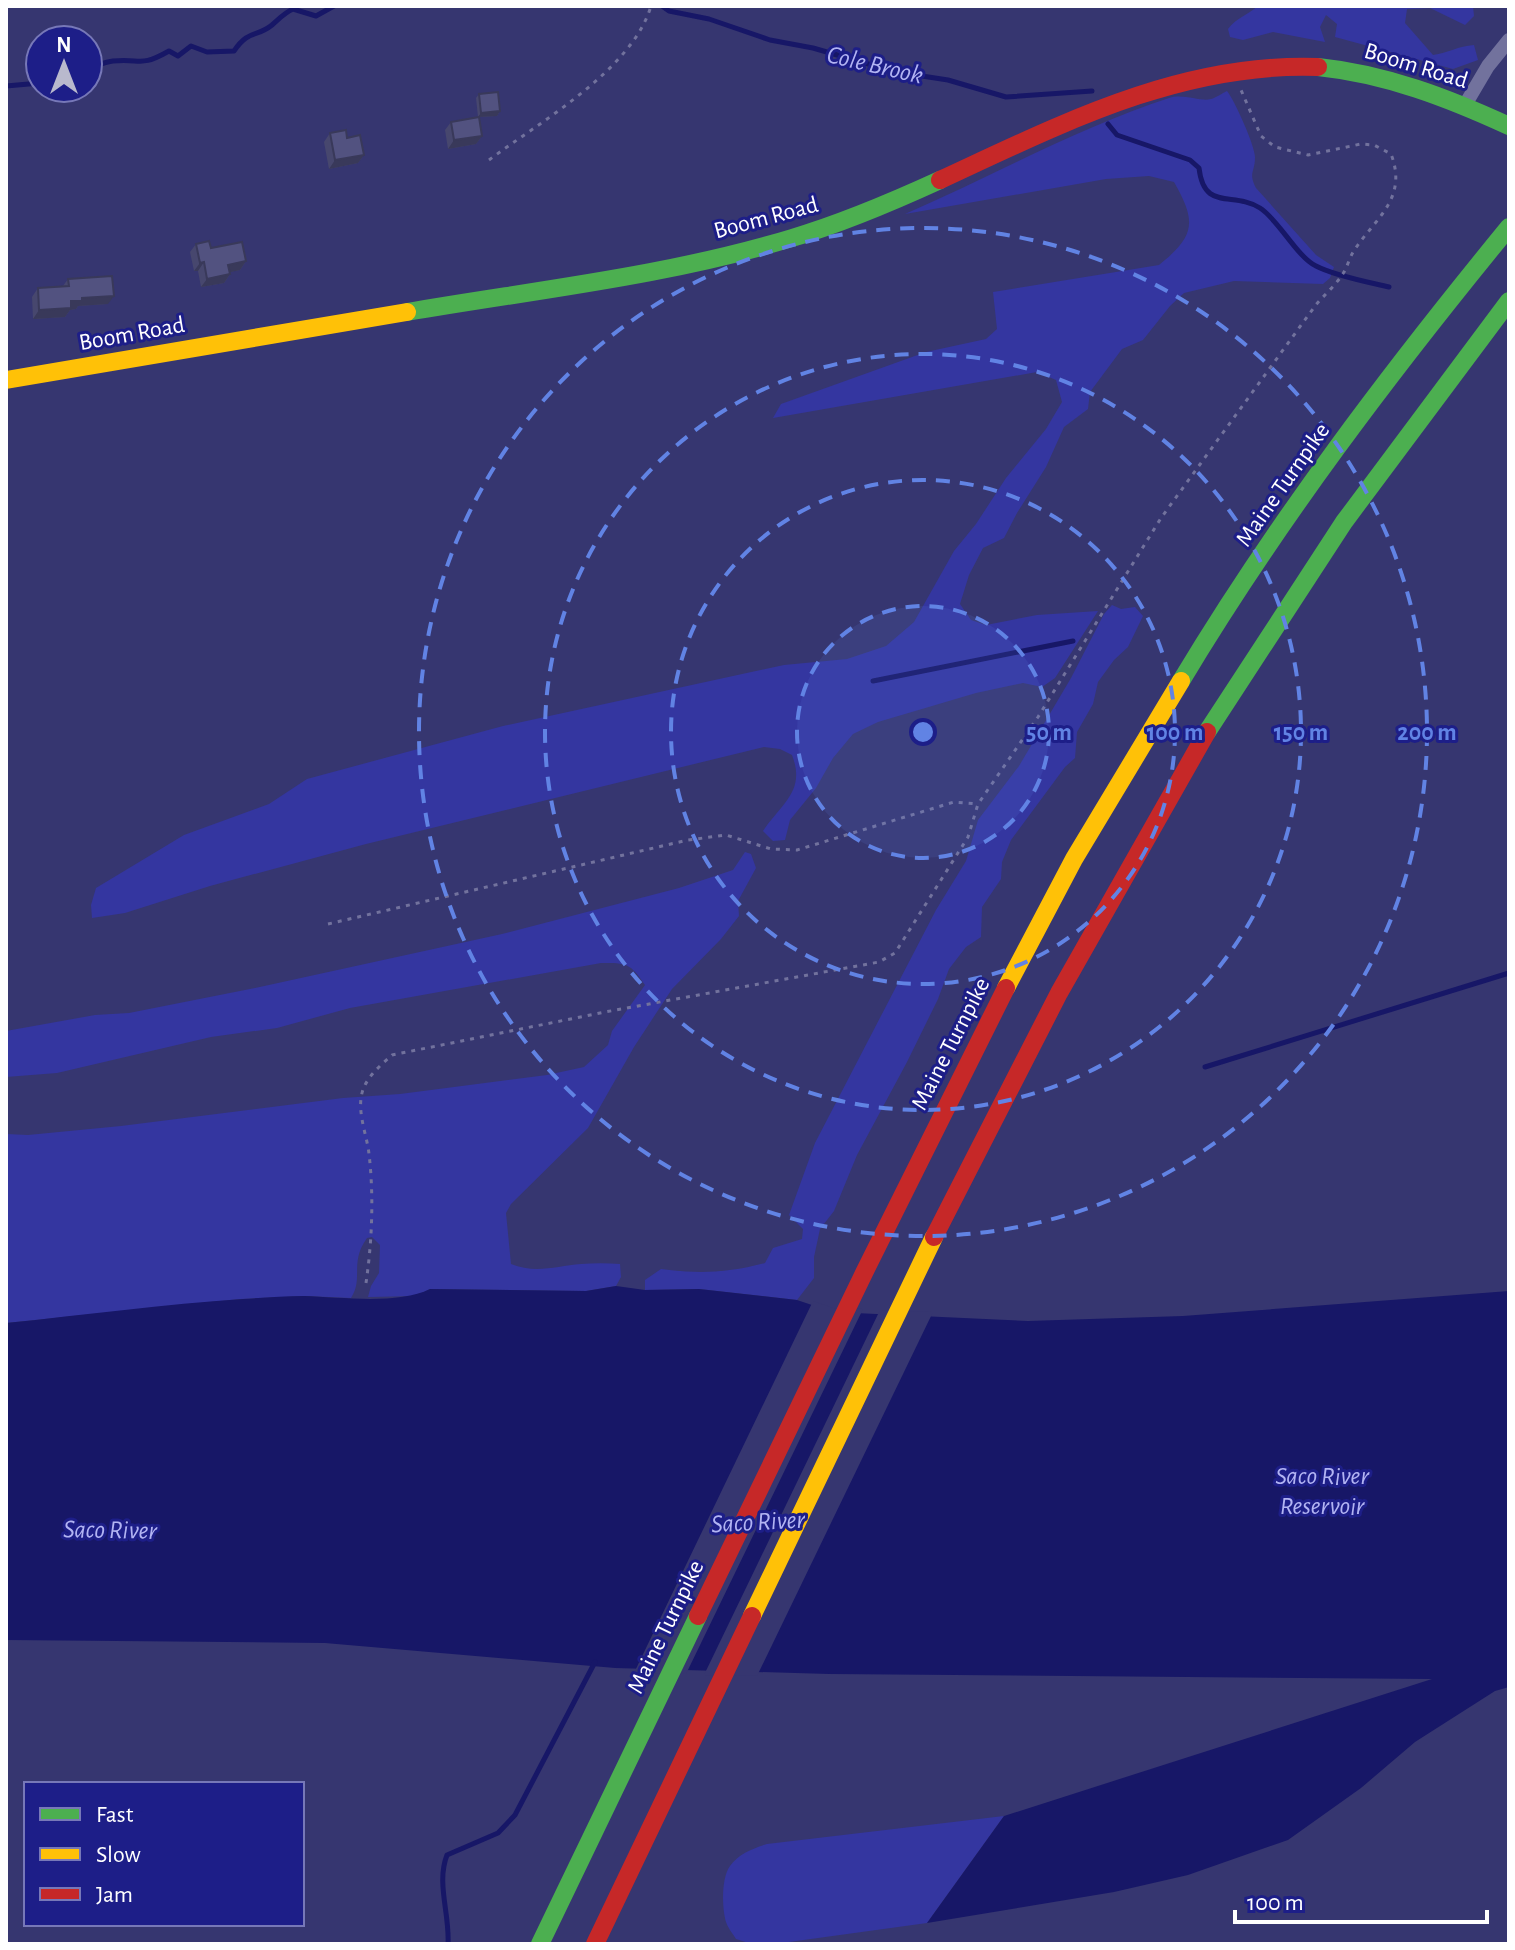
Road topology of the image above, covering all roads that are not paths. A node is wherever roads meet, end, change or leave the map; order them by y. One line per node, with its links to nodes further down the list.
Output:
1 (1509, 40): 2 (street)
2 (1465, 105): 3 (main road, Boom Road); 6 (main road, Boom Road)
3 (1509, 126)
4 (1509, 227): 7 (main road, Maine Turnpike)
5 (1509, 301): 8 (main road)
6 (6, 380)
7 (540, 1944)
8 (595, 1944)

